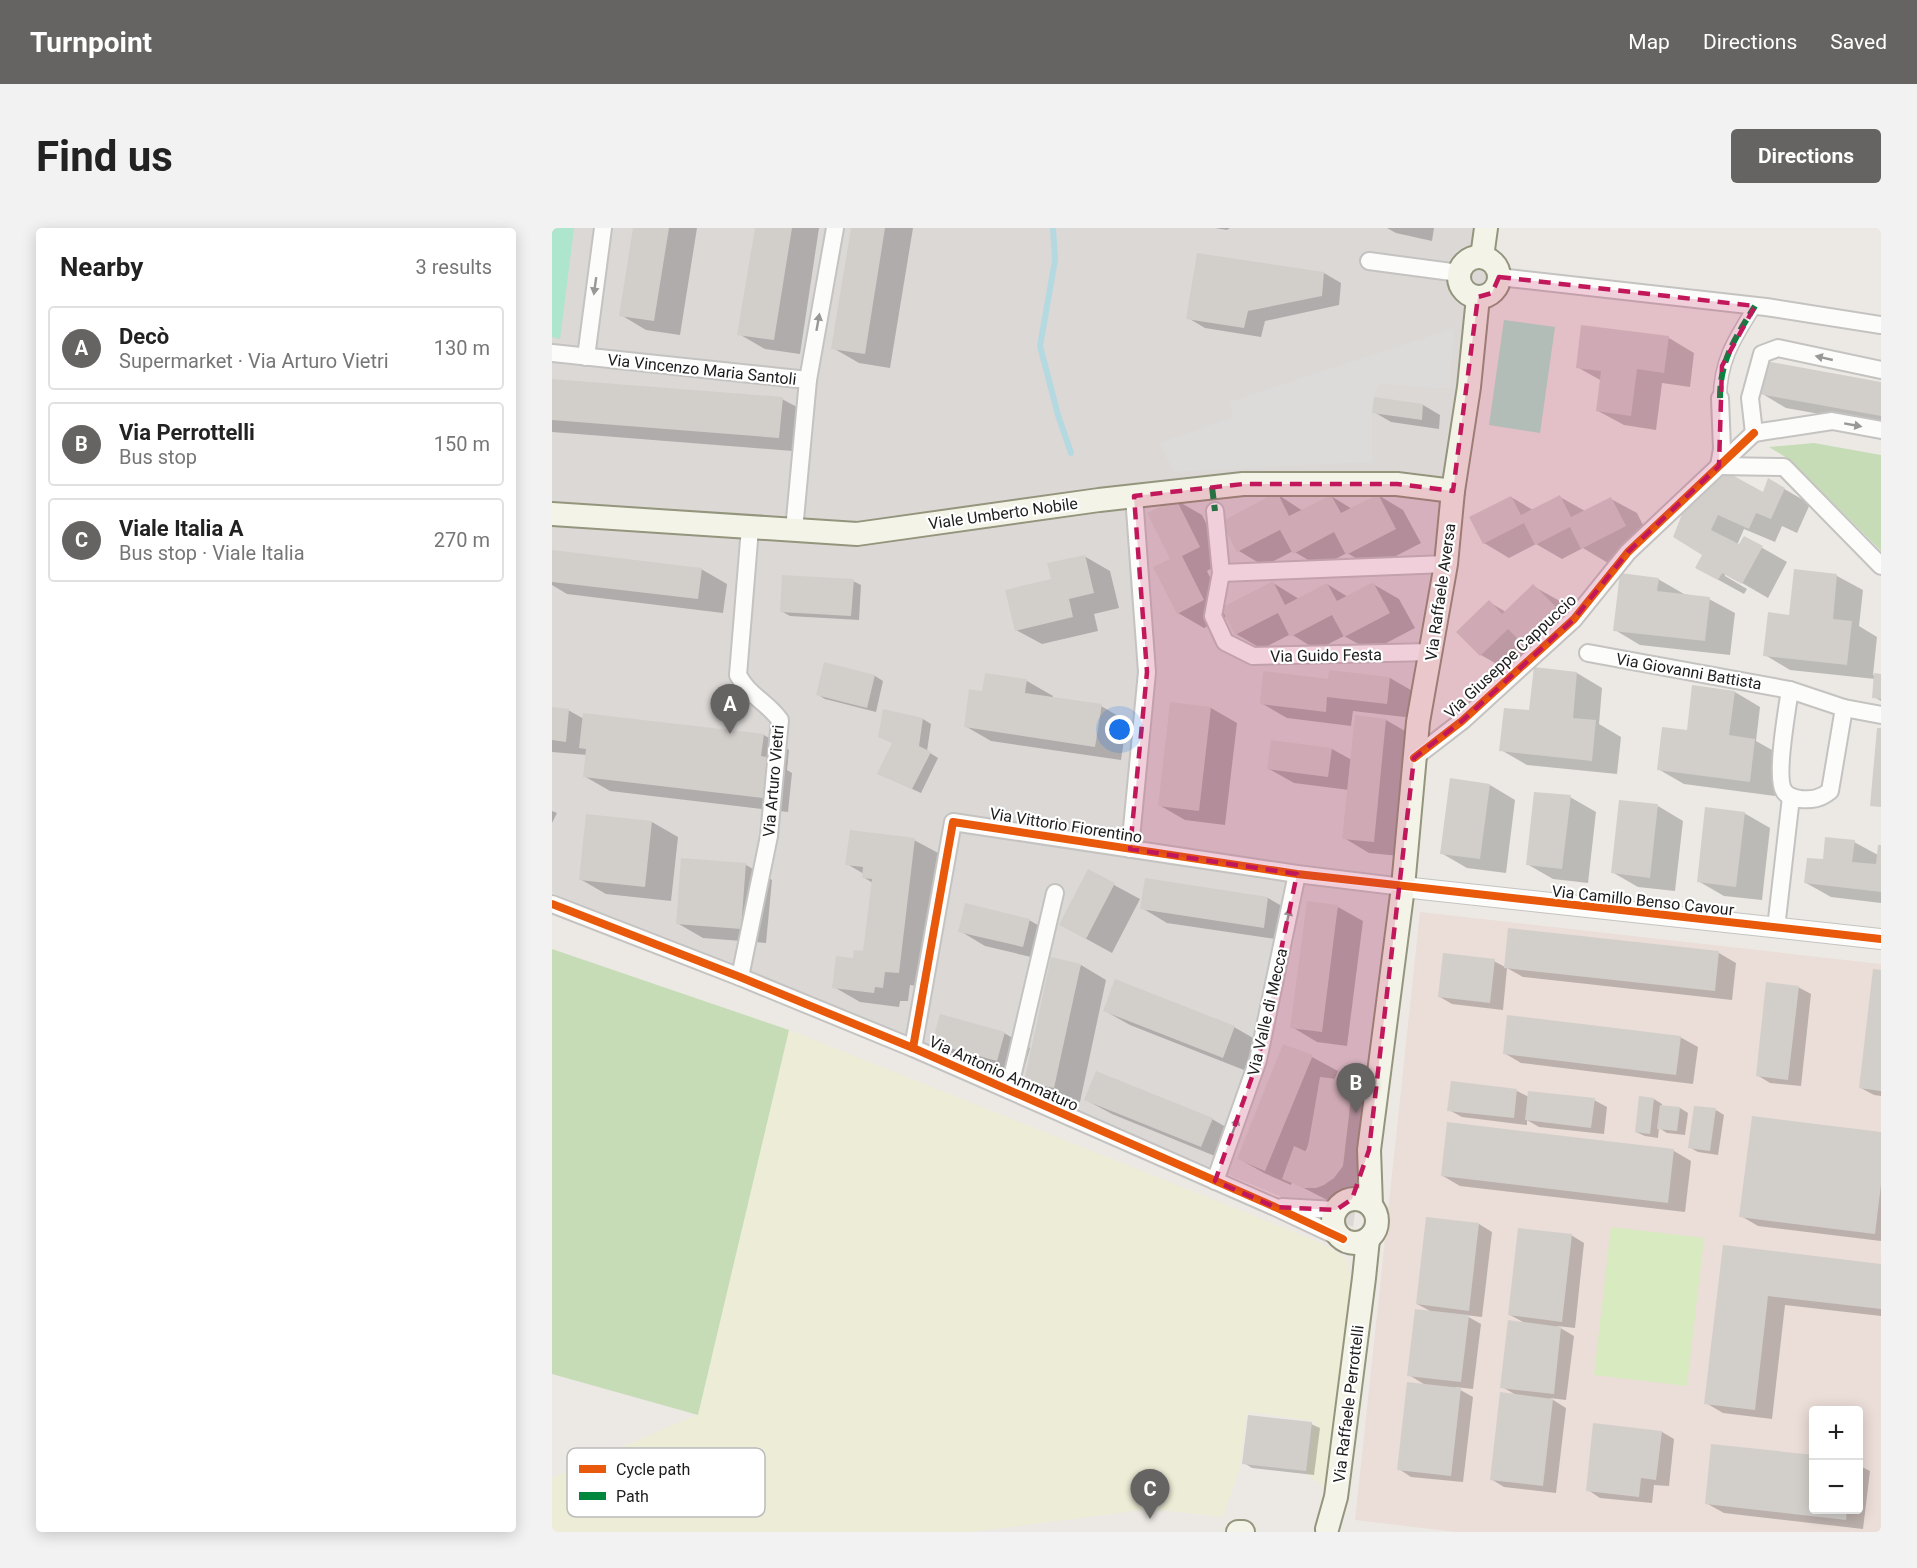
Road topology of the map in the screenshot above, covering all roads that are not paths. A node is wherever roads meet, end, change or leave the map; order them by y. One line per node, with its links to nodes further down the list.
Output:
1 (603, 228): 12 (street, one-way to 12)
2 (835, 228): 14 (street, one-way to 2)
3 (1486, 228): 4 (main road)
4 (1482, 257): 6 (main road); 7 (main road)
5 (1369, 261): 6 (street)
6 (1459, 273): 8 (main road)
7 (1499, 277): 8 (main road); 9 (street)
8 (1478, 297): 20 (main road, Via Raffaele Aversa)
9 (1755, 306): 10 (street); 15 (street)
10 (1881, 325)
11 (552, 353): 12 (street, Via Vincenzo Maria Santoli)
12 (585, 357): 14 (street, Via Vincenzo Maria Santoli)
13 (1881, 370): 17 (street, one-way to 17)
14 (808, 380): 25 (street, Via Vincenzo Maria Santoli)
15 (1720, 398): 18 (street)
16 (1881, 430): 17 (street, one-way to 16)
17 (1754, 433): 18 (street, Via Giuseppe Cappuccio)
18 (1719, 466): 27 (street); 34 (street, Via Giuseppe Cappuccio)
19 (1212, 487): 20 (main road, Viale Umberto Nobile); 21 (main road, Viale Umberto Nobile); 22 (street, Via Guido Festa)
20 (1454, 491): 26 (main road, Via Raffaele Aversa)
21 (1134, 496): 25 (main road, Viale Umberto Nobile); 36 (street)
22 (1215, 511): 28 (street, Via Guido Festa)
23 (552, 514): 24 (main road, Viale Umberto Nobile)
24 (750, 528): 25 (main road, Viale Umberto Nobile); 43 (street, Via Arturo Vietri)
25 (794, 530)
26 (1446, 564): 28 (street); 29 (main road, Via Raffaele Aversa)
27 (1881, 566)
28 (1221, 573): 29 (street, Via Guido Festa)
29 (1432, 652): 34 (main road, Via Raffaele Aversa)
30 (1588, 653): 31 (street, Via Giovanni Battista)
31 (1790, 690): 32 (street, Via Giovanni Battista); 35 (street)
32 (1844, 708): 33 (street, Via Giovanni Battista); 35 (street)
33 (1881, 715)
34 (1414, 758): 38 (main road, Via Raffaele Aversa)
35 (1791, 797): 41 (street)
36 (1130, 849): 37 (street, Via Vittorio Fiorentino); 44 (street, Via Vittorio Fiorentino)
37 (1297, 874): 38 (street, Via Vittorio Fiorentino); 46 (street, Via Valle di Mecca, one-way to 37)
38 (1402, 887): 41 (street, Via Camillo Benso Cavour); 47 (main road)
39 (1055, 893): 45 (street, Via Antonio Ammaturo)
40 (552, 904): 43 (street, Via Antonio Ammaturo)
41 (1776, 928): 42 (street, Via Camillo Benso Cavour)
42 (1881, 939)
43 (740, 977): 44 (street, Via Antonio Ammaturo)
44 (913, 1048): 45 (street, Via Antonio Ammaturo)
45 (1009, 1090): 46 (street, Via Antonio Ammaturo)
46 (1215, 1181): 48 (street, Via Antonio Ammaturo)
47 (1353, 1205): 48 (street); 49 (main road); 49 (main road)
48 (1275, 1207): 49 (street, Via Antonio Ammaturo)
49 (1354, 1240): 50 (main road, Via Raffaele Perrottelli)
50 (1328, 1531)
51 (1238, 1532): 52 (main road)
52 (1243, 1532)

